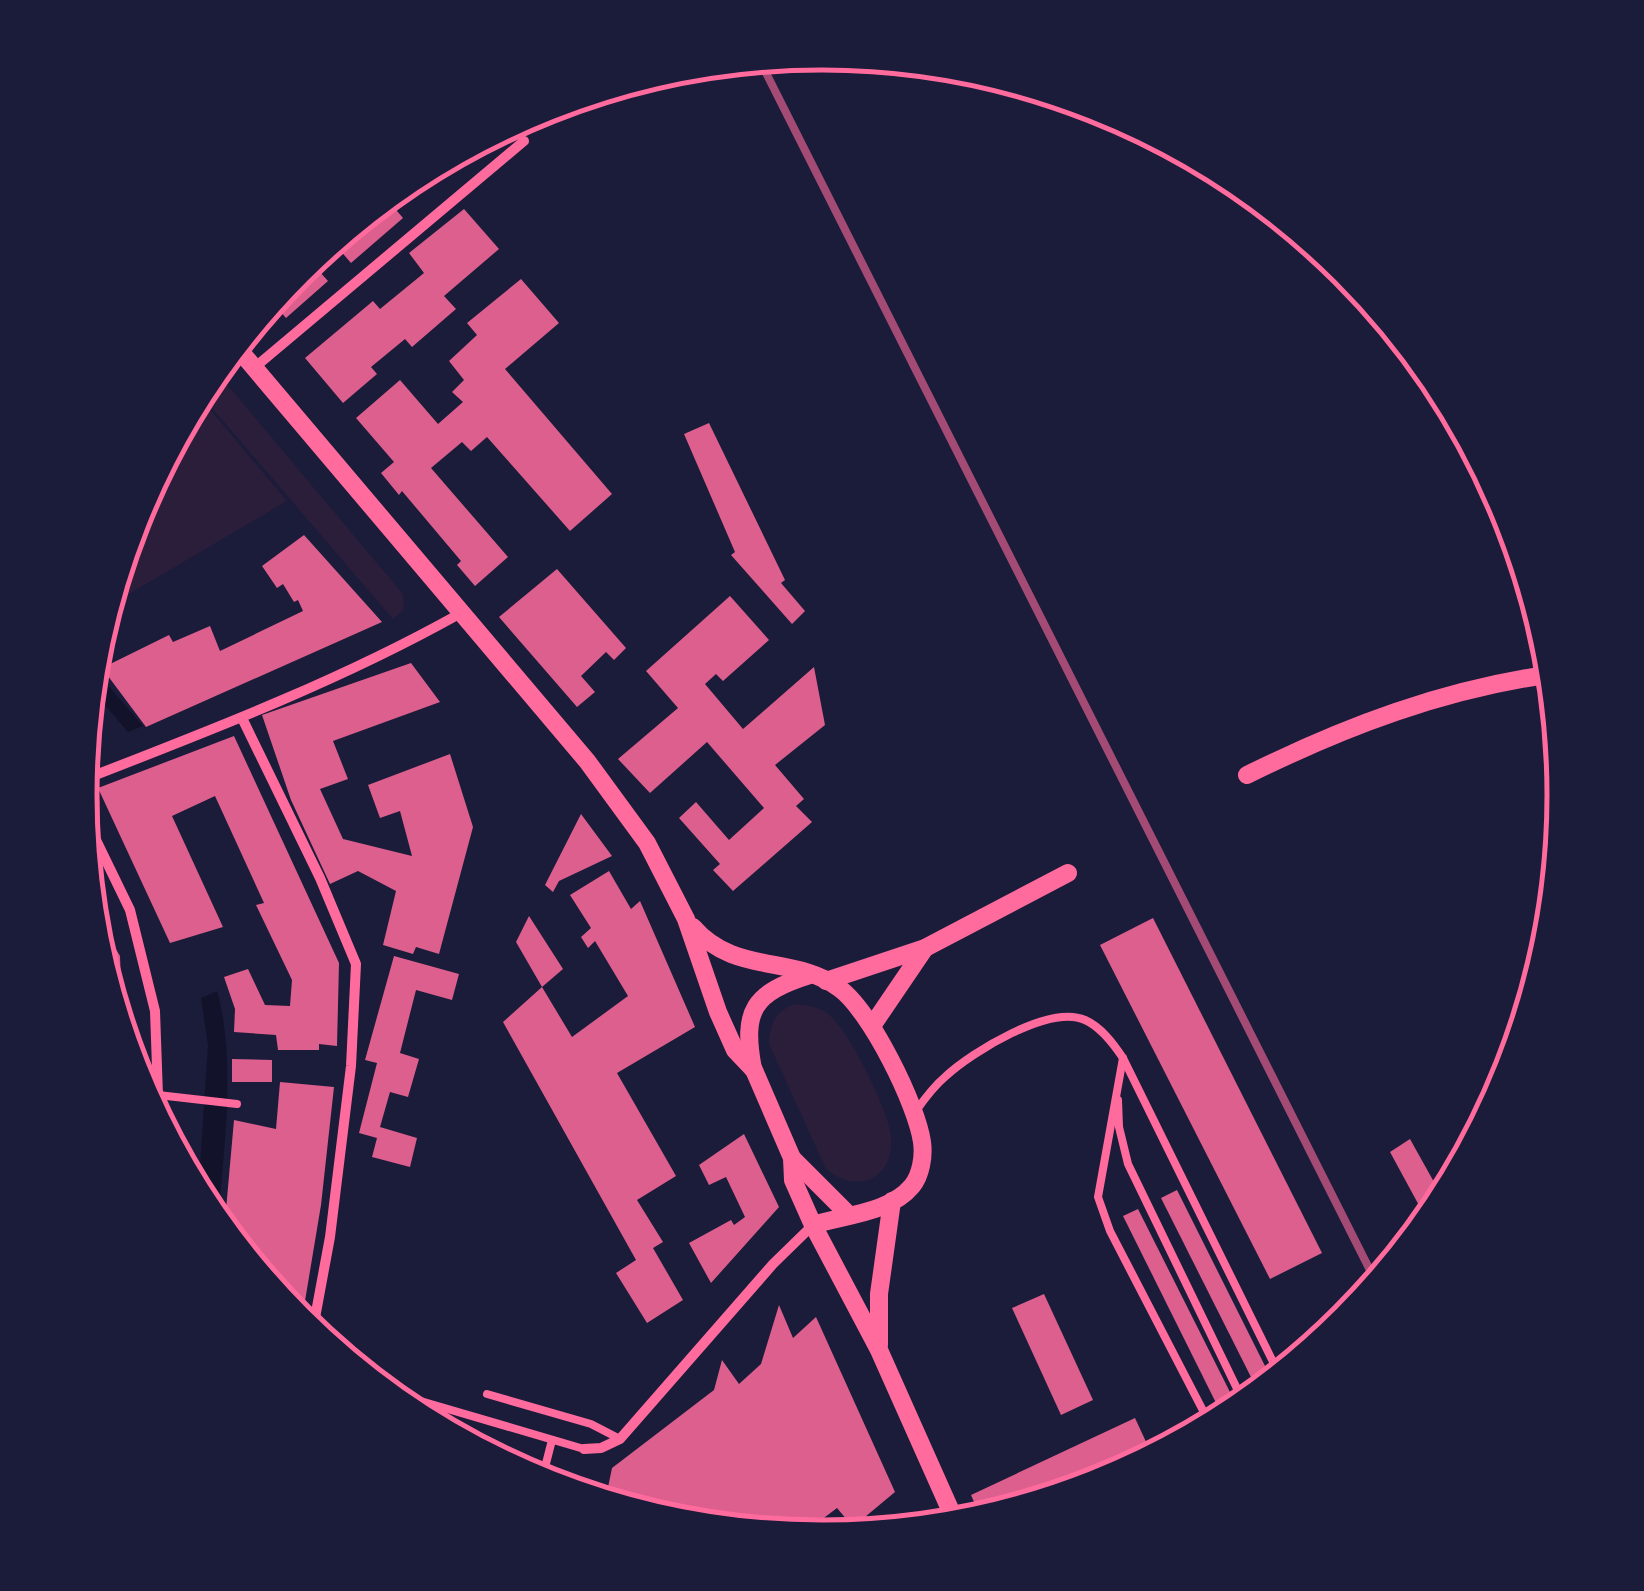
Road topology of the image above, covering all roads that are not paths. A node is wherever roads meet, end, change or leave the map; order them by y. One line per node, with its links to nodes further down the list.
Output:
1 (524, 141): 3 (street)
2 (244, 356): 3 (street)
3 (254, 368): 4 (street)
4 (461, 614): 6 (street); 11 (street)
5 (1537, 677): 8 (street)
6 (242, 718): 7 (street); 26 (street)
7 (97, 774)
8 (1248, 774)
9 (98, 845): 17 (street)
10 (1068, 872): 12 (street)
11 (686, 919): 13 (street); 16 (street)
12 (925, 948): 13 (street); 14 (street)
13 (818, 978): 14 (street); 16 (street)
14 (872, 1026): 21 (street)
15 (1122, 1058): 18 (lane); 21 (lane); 28 (lane)
16 (754, 1070): 22 (street)
17 (158, 1086)
18 (1116, 1090): 29 (lane); 32 (lane)
19 (162, 1095): 20 (lane)
20 (237, 1104)
21 (914, 1115): 23 (street)
22 (792, 1158): 24 (street); 25 (street)
23 (892, 1201): 24 (street); 27 (street)
24 (848, 1214): 25 (street)
25 (813, 1226): 27 (street); 33 (street)
26 (316, 1315)
27 (879, 1350): 37 (street)
28 (1274, 1363)
29 (1238, 1390)
30 (488, 1394): 33 (lane)
31 (424, 1402): 34 (lane)
32 (1204, 1412)
33 (620, 1439): 35 (street)
34 (552, 1440): 35 (lane); 36 (lane)
35 (584, 1449)
36 (545, 1466)
37 (950, 1509)

